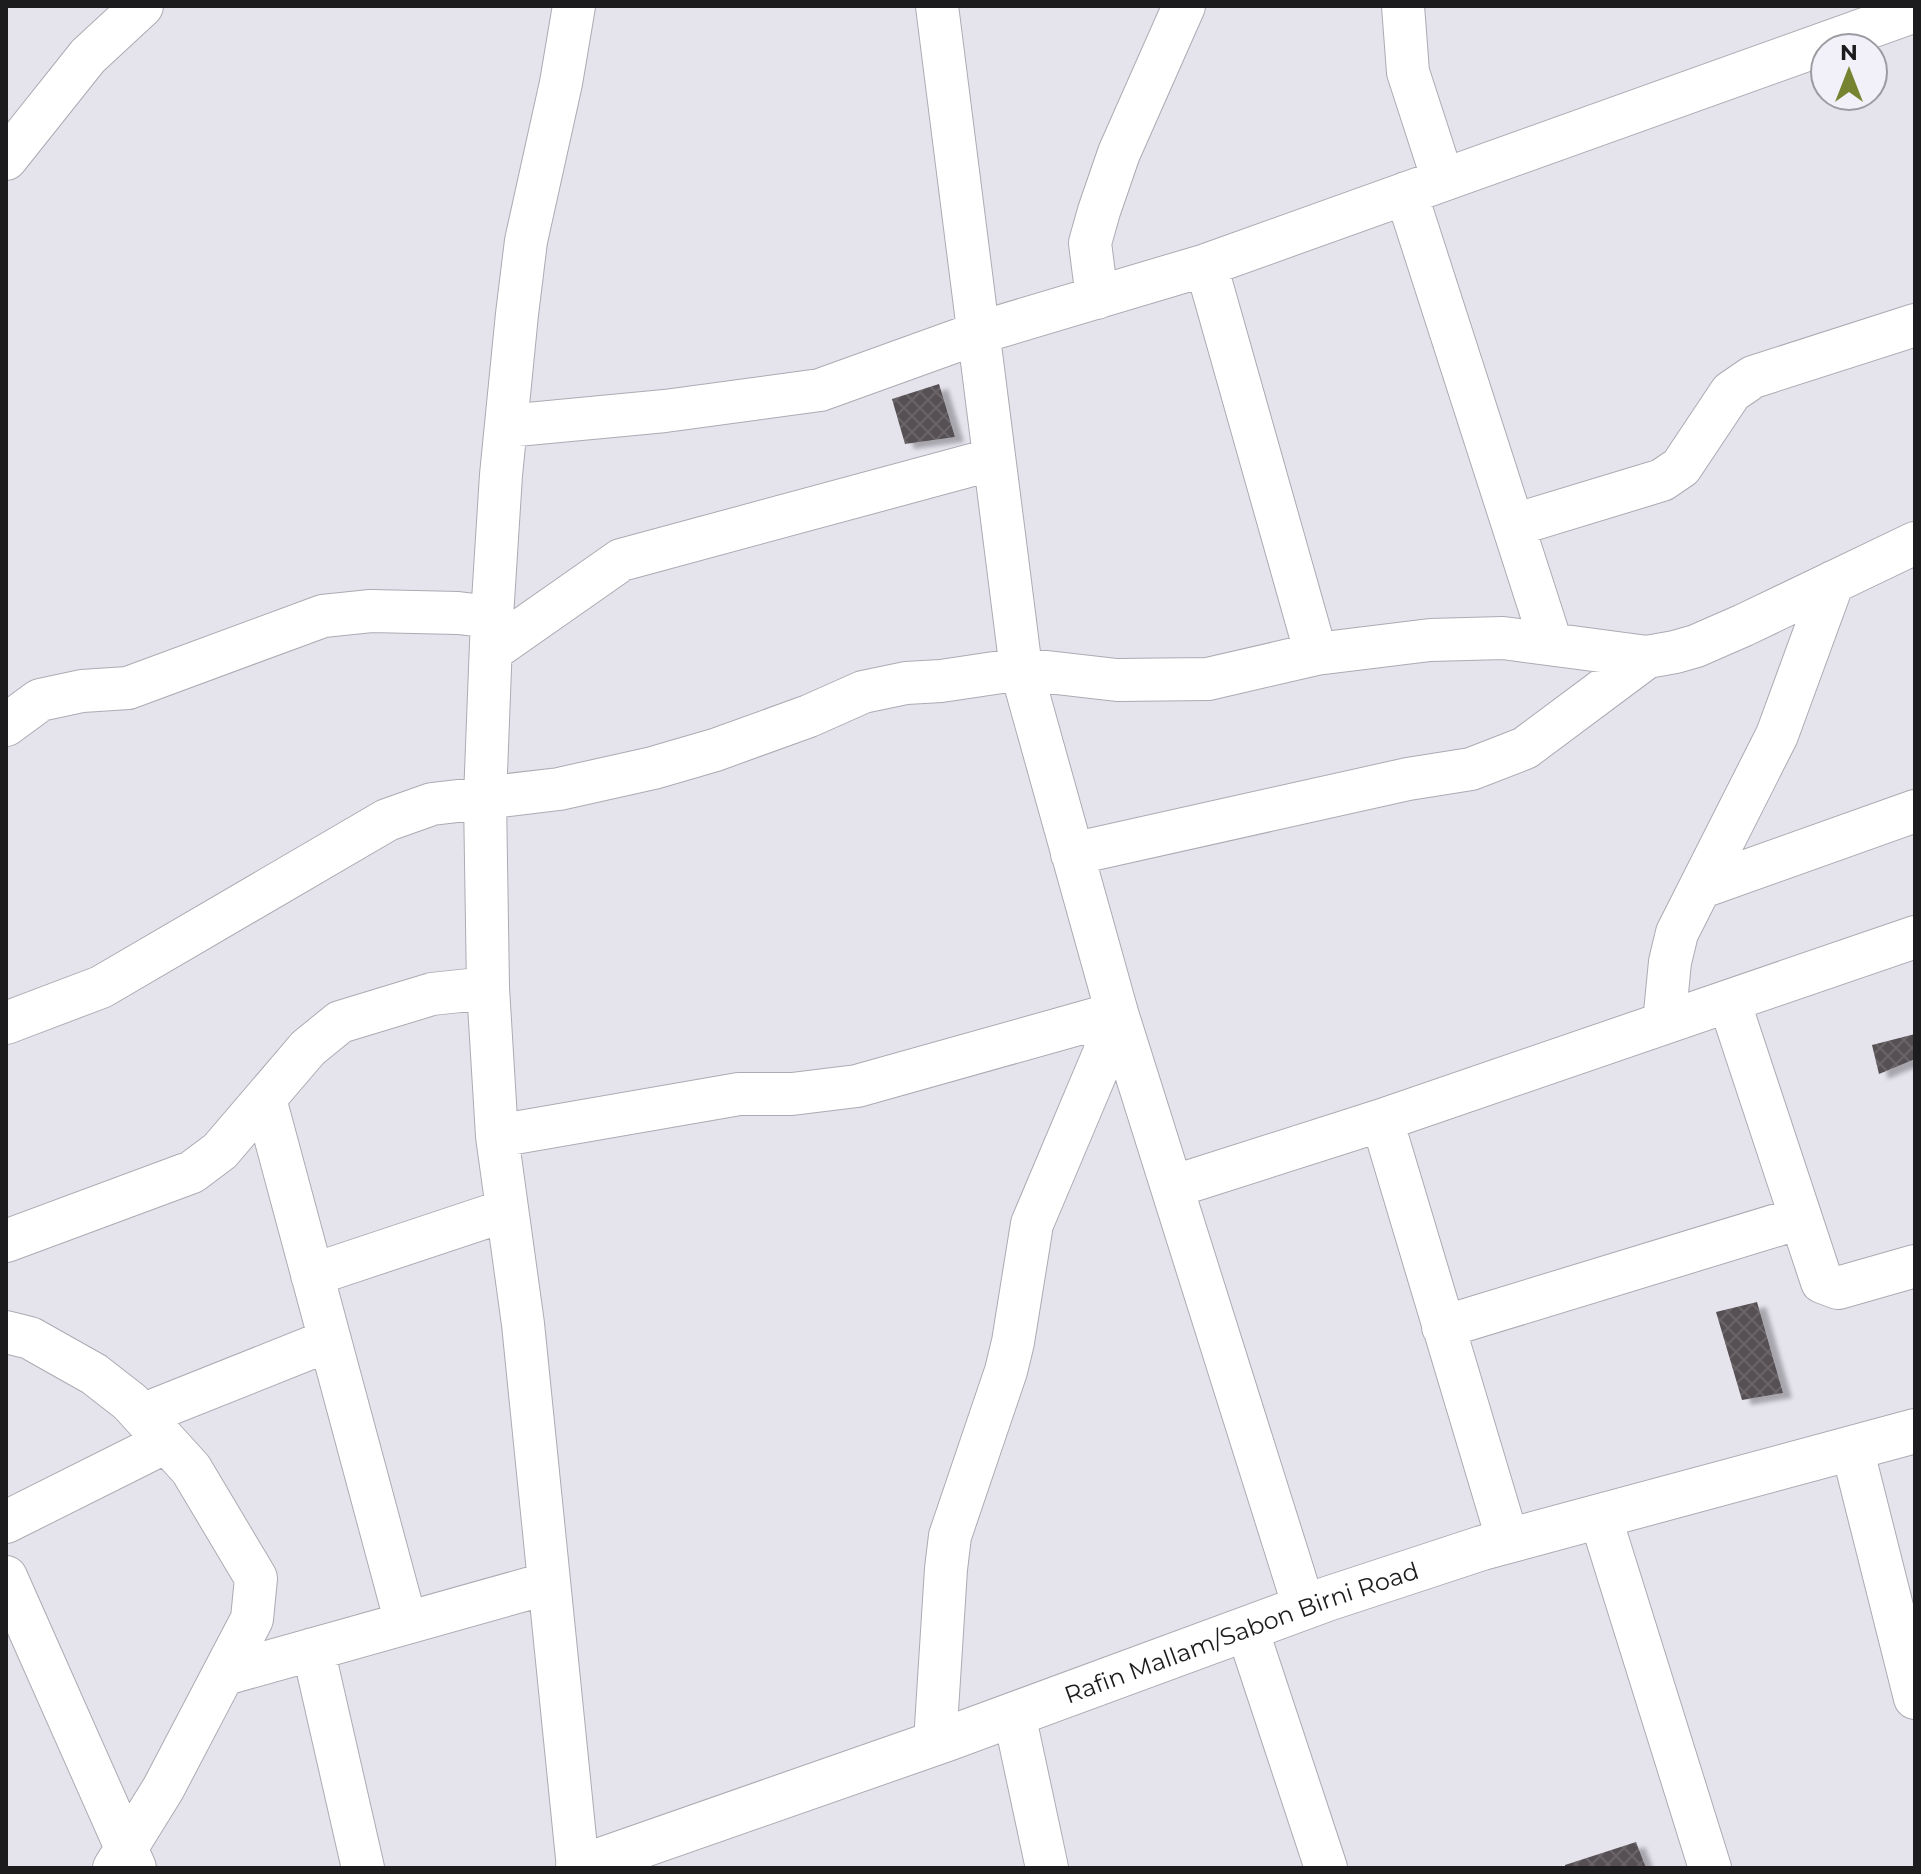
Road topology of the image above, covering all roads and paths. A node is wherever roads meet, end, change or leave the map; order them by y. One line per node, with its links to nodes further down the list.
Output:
1 (92, 6): 8 (street)
2 (142, 6): 8 (street)
3 (574, 6): 15 (street)
4 (937, 6): 14 (street)
5 (1184, 6): 12 (street)
6 (1403, 6): 10 (street)
7 (1915, 11): 10 (street)
8 (88, 56): 9 (street)
9 (6, 159)
10 (1424, 187): 11 (street); 17 (street)
11 (1206, 265): 12 (street); 22 (street)
12 (1097, 298): 14 (street)
13 (1915, 325): 17 (street)
14 (978, 333): 15 (street); 16 (street)
15 (506, 426): 20 (street)
16 (994, 459): 20 (street); 24 (street)
17 (1514, 525): 21 (street)
18 (1915, 543): 19 (street)
19 (1833, 582): 23 (street); 29 (street)
20 (491, 634): 25 (street); 26 (street)
21 (1551, 643): 22 (street); 23 (street)
22 (1316, 654): 24 (street)
23 (1647, 657): 28 (street)
24 (1021, 669): 26 (street); 28 (street)
25 (6, 725)
26 (485, 798): 31 (street); 34 (street)
27 (1915, 811): 29 (street)
28 (1072, 854): 33 (street)
29 (1702, 887): 35 (street)
30 (1915, 937): 32 (street)
31 (488, 988): 36 (street); 38 (street)
32 (1729, 1001): 35 (street); 41 (street)
33 (1112, 1015): 38 (street); 39 (street); 63 (street)
34 (6, 1023)
35 (1664, 1023): 37 (street)
36 (265, 1099): 42 (street); 44 (street)
37 (1382, 1120): 39 (street); 45 (street)
38 (497, 1136): 40 (street)
39 (1172, 1187): 56 (street)
40 (507, 1210): 44 (street); 55 (street)
41 (1800, 1218): 43 (street); 45 (street)
42 (6, 1241)
43 (1915, 1266)
44 (312, 1275): 47 (street)
45 (1443, 1327): 53 (street)
46 (6, 1332): 48 (street)
47 (330, 1340): 48 (street); 57 (street)
48 (154, 1428): 52 (street); 60 (street)
49 (1915, 1431): 50 (street, Rafin Mallam/Sabon Birni Road)
50 (1852, 1448): 51 (street, Rafin Mallam/Sabon Birni Road); 61 (street)
51 (1600, 1516): 53 (street, Rafin Mallam/Sabon Birni Road); 69 (street)
52 (6, 1522)
53 (1508, 1541): 56 (street, Rafin Mallam/Sabon Birni Road)
54 (6, 1577): 64 (street)
55 (549, 1583): 57 (street); 66 (street)
56 (1304, 1607): 58 (street, Rafin Mallam/Sabon Birni Road)
57 (406, 1623): 59 (street)
58 (1247, 1629): 62 (street, Rafin Mallam/Sabon Birni Road); 68 (street)
59 (313, 1649): 60 (street); 65 (street)
60 (225, 1674): 64 (street)
61 (1915, 1698)
62 (1014, 1714): 63 (street, Rafin Mallam/Sabon Birni Road); 67 (street)
63 (935, 1742): 66 (street, Rafin Mallam/Sabon Birni Road)
64 (125, 1861)
65 (363, 1868)
66 (578, 1868)
67 (1047, 1868)
68 (1326, 1868)
69 (1710, 1868)

